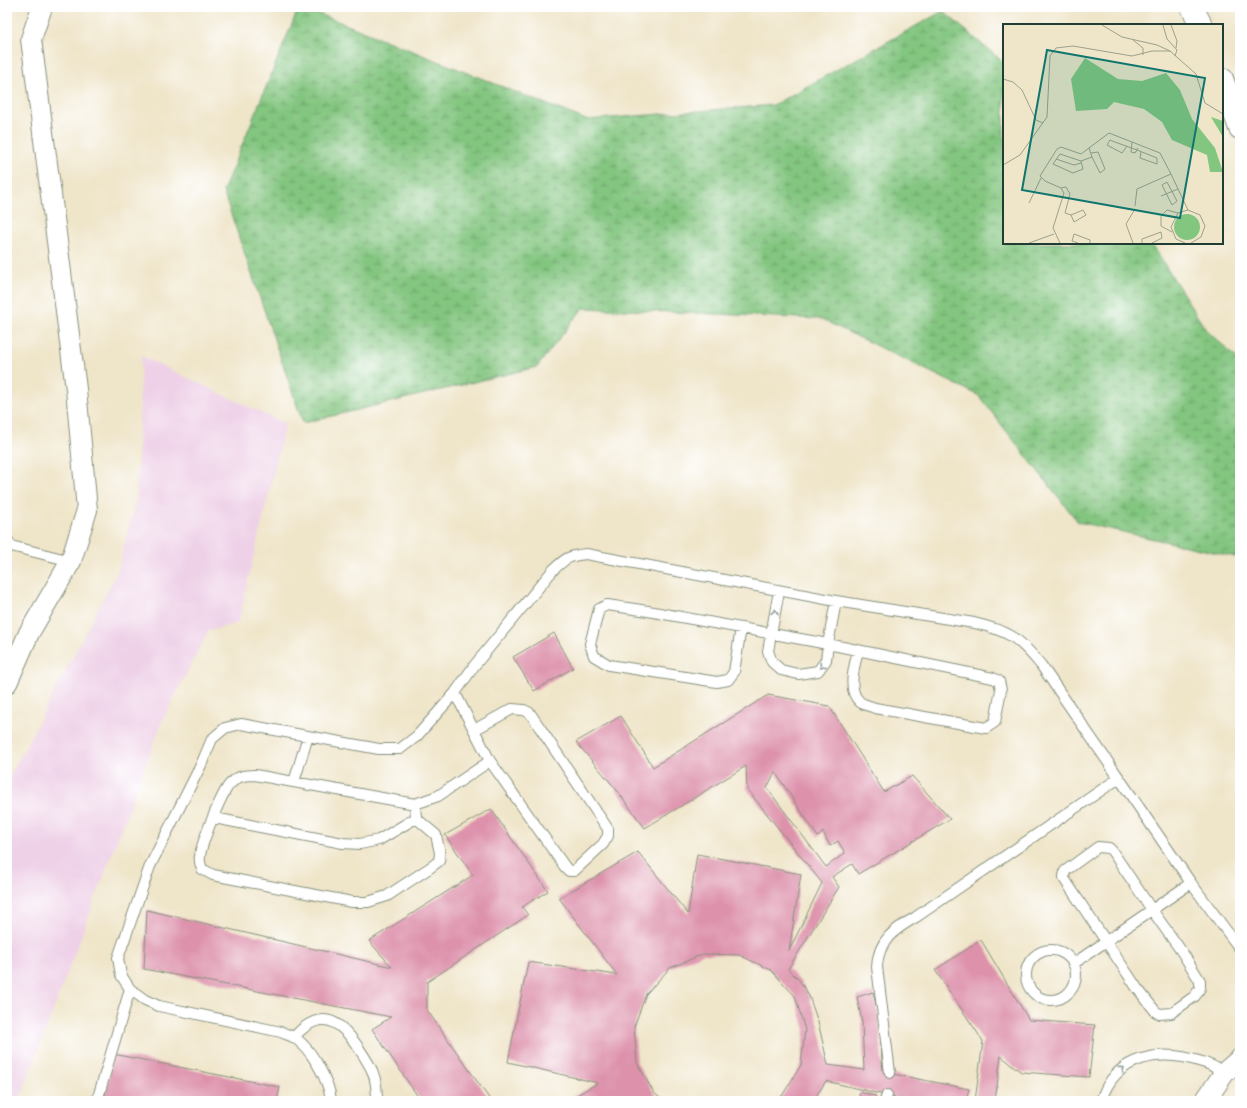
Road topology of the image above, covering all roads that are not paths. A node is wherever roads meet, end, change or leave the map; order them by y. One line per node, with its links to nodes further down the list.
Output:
1 (42, 7): 7 (street)
2 (1192, 7): 3 (street)
3 (1200, 24)
4 (1223, 82): 5 (street)
5 (1240, 128)
6 (7, 538): 7 (lane)
7 (71, 561): 14 (street)
8 (779, 590): 9 (lane); 11 (lane, one-way to 8); 15 (lane)
9 (836, 601): 12 (lane); 19 (lane)
10 (741, 628): 10 (lane); 11 (lane)
11 (771, 634): 12 (lane); 12 (lane, one-way to 11)
12 (828, 644): 13 (lane)
13 (858, 650): 13 (lane)
14 (7, 682)
15 (455, 693): 16 (lane); 17 (lane)
16 (474, 730): 18 (lane); 18 (lane)
17 (308, 736): 20 (lane); 29 (lane)
18 (490, 761): 21 (lane)
19 (1119, 778): 24 (lane); 33 (lane)
20 (294, 782): 21 (lane); 22 (lane)
21 (415, 804): 23 (lane)
22 (214, 818): 23 (lane); 23 (lane)
23 (416, 818)
24 (1191, 883): 25 (lane); 27 (lane)
25 (1152, 910): 26 (lane); 26 (lane); 26 (lane)
26 (1107, 942): 28 (lane)
27 (1240, 949)
28 (1074, 964): 28 (lane)
29 (130, 989): 30 (lane); 34 (lane)
30 (294, 1037): 35 (lane); 36 (lane)
31 (1240, 1059): 32 (street)
32 (1225, 1072): 37 (lane, one-way to 32); 38 (street)
33 (890, 1074)
34 (97, 1101)
35 (331, 1101)
36 (377, 1101)
37 (1101, 1101)
38 (1205, 1101)

